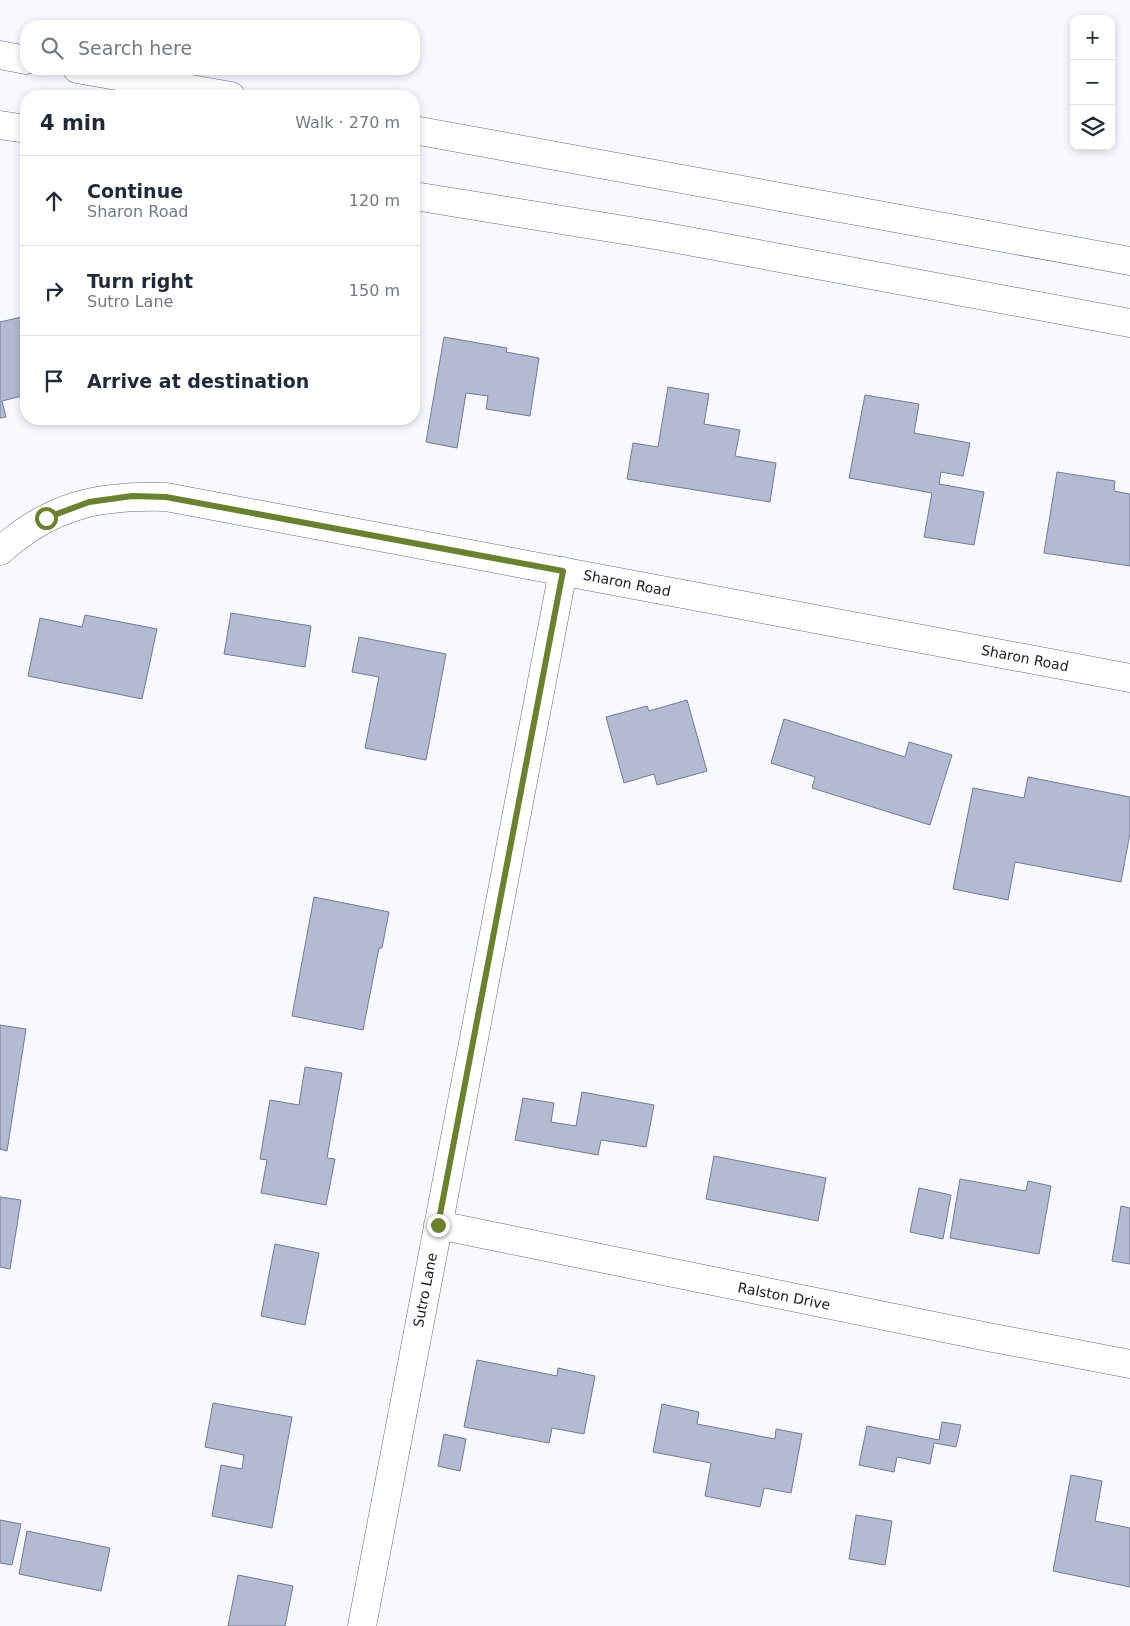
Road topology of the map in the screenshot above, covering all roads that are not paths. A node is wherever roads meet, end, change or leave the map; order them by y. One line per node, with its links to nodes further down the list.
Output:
1 (0, 55): 2 (street)
2 (20, 59)
3 (111, 75): 4 (street)
4 (197, 90)
5 (0, 125): 6 (street)
6 (20, 129)
7 (420, 131): 9 (street)
8 (420, 197): 10 (street)
9 (1130, 261)
10 (1130, 323)
11 (7, 545): 12 (street, Sharon Road)
12 (563, 571): 13 (street, Sharon Road); 14 (street, Sutro Lane)
13 (1130, 678)
14 (438, 1225): 15 (street, Ralston Drive); 16 (street, Sutro Lane)
15 (1130, 1364)
16 (362, 1626)

